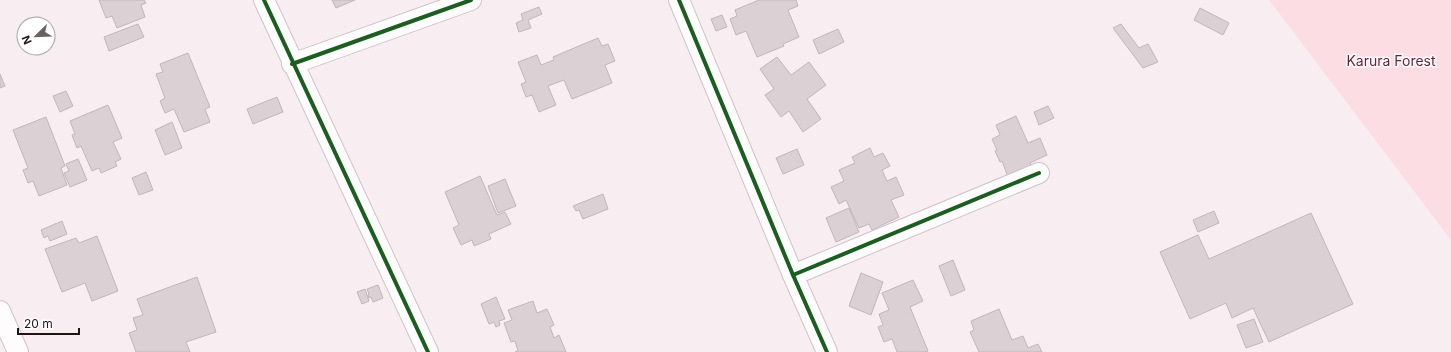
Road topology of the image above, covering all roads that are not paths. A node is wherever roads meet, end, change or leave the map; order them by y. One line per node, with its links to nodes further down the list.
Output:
1 (264, 0): 4 (street)
2 (471, 0): 4 (street)
3 (679, 0): 6 (street)
4 (292, 64): 9 (street)
5 (1039, 173): 6 (street)
6 (793, 275): 10 (street)
7 (0, 311): 8 (street)
8 (18, 352)
9 (428, 352)
10 (827, 352)

